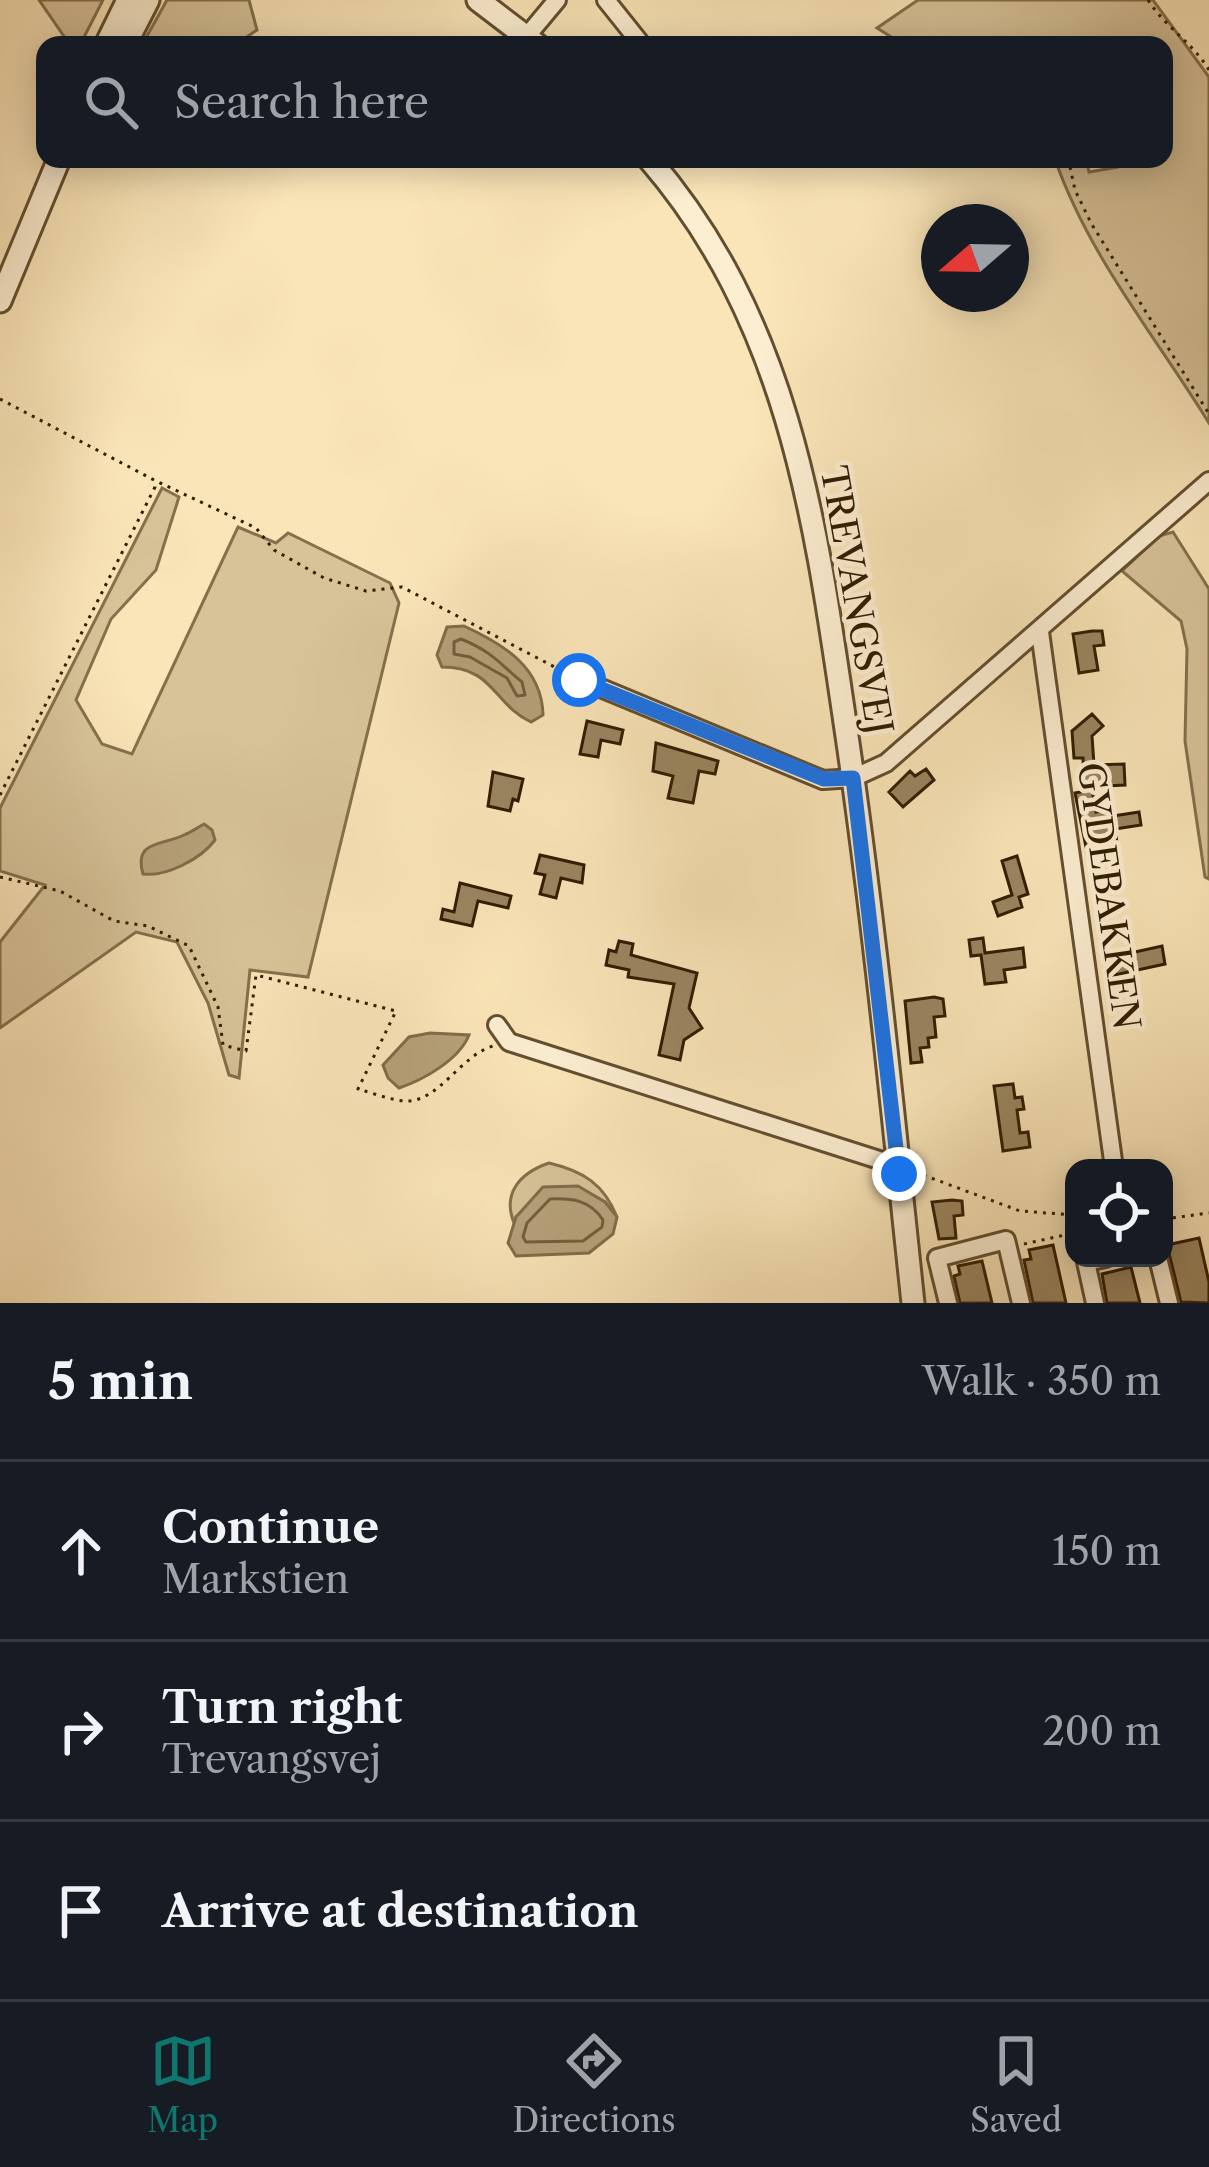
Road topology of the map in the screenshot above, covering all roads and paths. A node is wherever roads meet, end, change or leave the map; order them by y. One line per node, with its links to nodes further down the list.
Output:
1 (128, 0): 7 (street)
2 (148, 0): 8 (street)
3 (478, 0): 9 (street)
4 (557, 0): 10 (street)
5 (606, 0): 11 (street)
6 (1148, 0): 12 (path)
7 (110, 36)
8 (130, 36)
9 (527, 36)
10 (534, 36)
11 (635, 36)
12 (1209, 70)
13 (58, 168): 16 (street)
14 (655, 168): 23 (street, TREVANGSVEJ)
15 (1070, 168): 18 (path)
16 (0, 301)
17 (0, 399): 19 (path)
18 (1209, 413)
19 (154, 480): 22 (path); 24 (path)
20 (1209, 481): 21 (street)
21 (1040, 632): 23 (street); 28 (street, GYDEBAKKEN)
22 (579, 680): 23 (street)
23 (853, 778): 29 (street, TREVANGSVEJ)
24 (0, 795)
25 (0, 878): 27 (path)
26 (497, 1025): 27 (street)
27 (509, 1042): 29 (street)
28 (1113, 1159)
29 (898, 1166): 31 (path); 37 (street, TREVANGSVEJ)
30 (1209, 1213): 32 (path)
31 (1065, 1214)
32 (1173, 1218)
33 (1065, 1235): 34 (path)
34 (1006, 1240): 38 (street); 39 (street)
35 (1087, 1267): 40 (street)
36 (1160, 1267): 41 (street)
37 (913, 1303)
38 (948, 1303)
39 (1021, 1303)
40 (1096, 1303)
41 (1169, 1303)

